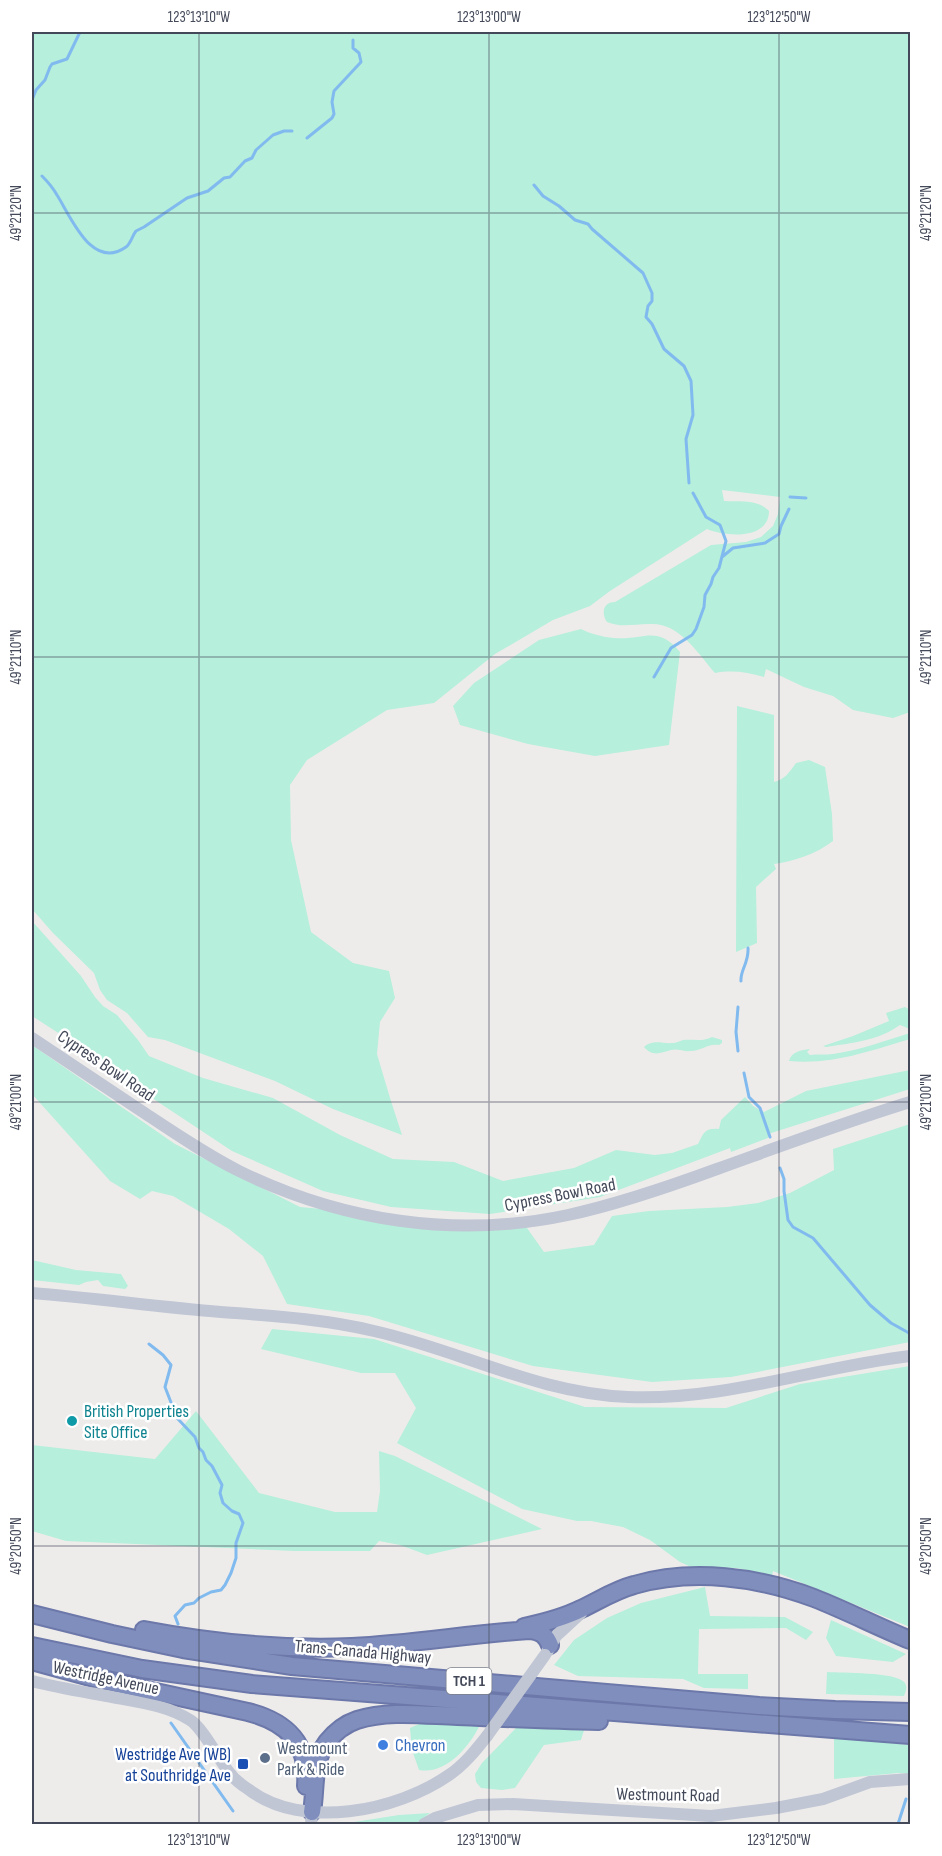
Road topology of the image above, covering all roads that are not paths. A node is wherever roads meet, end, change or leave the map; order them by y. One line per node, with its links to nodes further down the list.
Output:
1 (32, 1038): 2 (street, Cypress Bowl Road)
2 (910, 1102)
3 (32, 1293): 4 (street)
4 (910, 1356)
5 (607, 1596): 8 (highway); 9 (highway); 11 (street, Westridge Avenue)
6 (32, 1607): 8 (highway)
7 (32, 1614): 14 (highway, Trans-Canada Highway / TCH 1)
8 (503, 1632): 11 (highway)
9 (910, 1640)
10 (32, 1646): 15 (highway, TCH 1)
11 (548, 1650): 18 (street, Westridge Avenue, bridge)
12 (32, 1661): 18 (highway)
13 (32, 1681): 18 (street, Westridge Avenue)
14 (910, 1712)
15 (757, 1723): 16 (highway, TCH 1); 18 (highway)
16 (910, 1735)
17 (910, 1779): 19 (street, Westmount Road)
18 (311, 1818)
19 (424, 1824)

